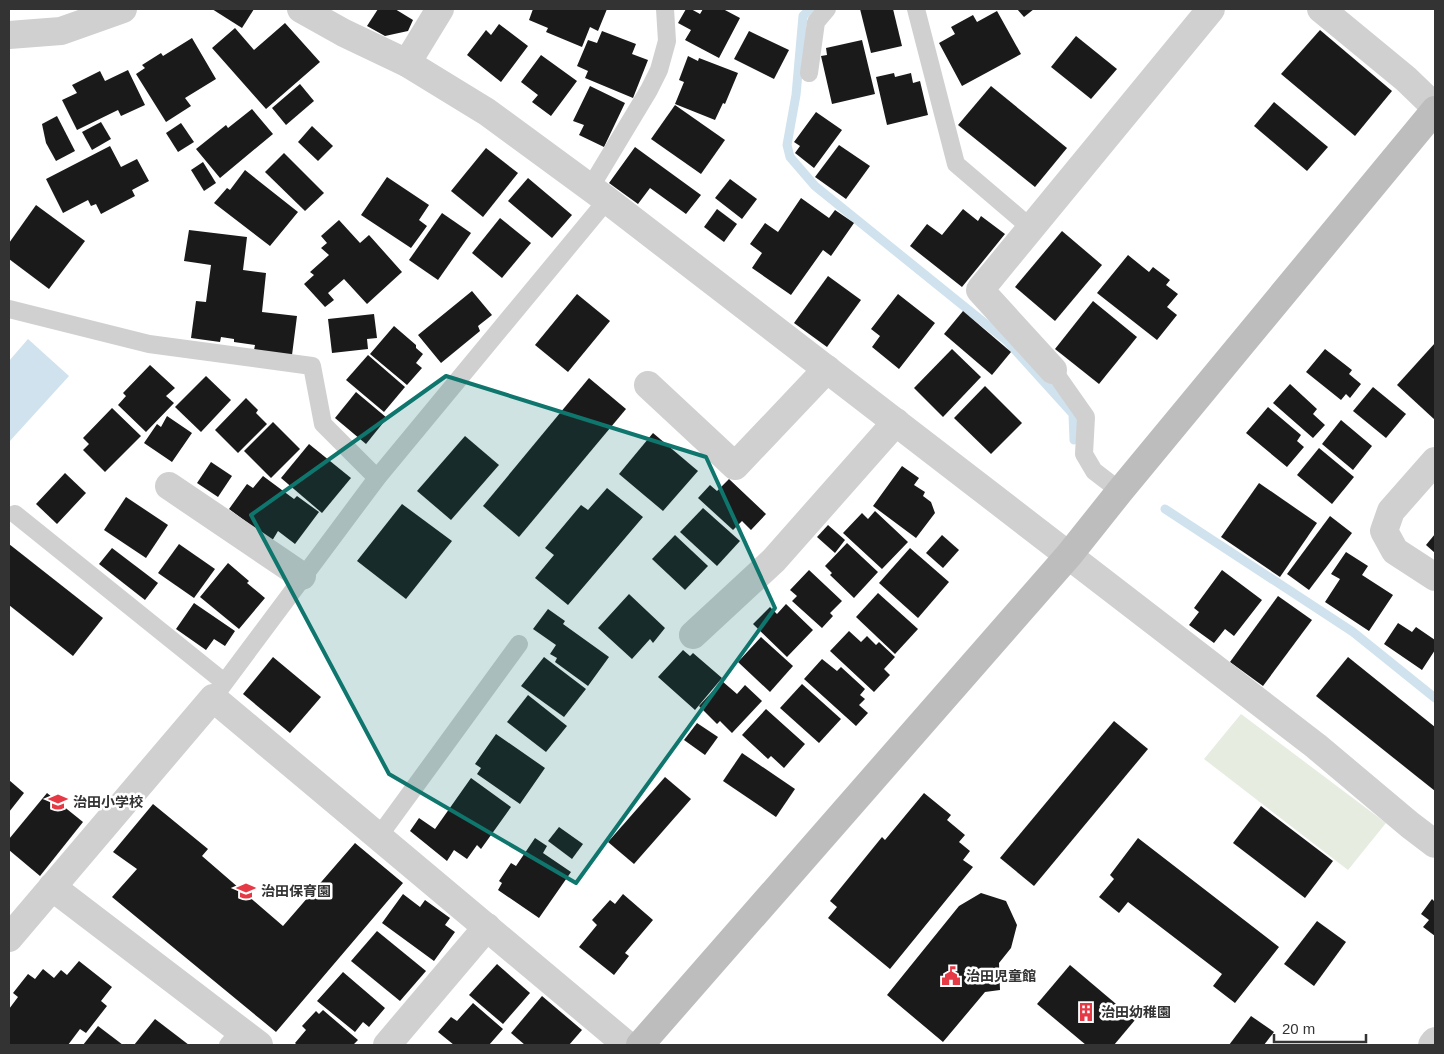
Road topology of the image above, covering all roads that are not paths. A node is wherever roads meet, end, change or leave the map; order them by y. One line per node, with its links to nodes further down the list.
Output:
1 (124, 9): 9 (street)
2 (302, 9): 10 (street)
3 (440, 9): 10 (street)
4 (665, 9): 13 (lane)
5 (827, 9): 11 (lane)
6 (916, 9): 14 (lane)
7 (1211, 9): 14 (street)
8 (1321, 9): 12 (street)
9 (9, 35)
10 (407, 63): 13 (street)
11 (809, 73)
12 (1435, 108): 23 (street)
13 (598, 194): 16 (street); 21 (lane)
14 (1031, 228): 17 (street)
15 (9, 309): 21 (lane)
16 (827, 369): 18 (street); 19 (street)
17 (1053, 370): 23 (lane)
18 (648, 385)
19 (896, 422): 25 (street); 28 (street)
20 (1435, 461): 27 (street)
21 (377, 478): 26 (lane)
22 (169, 486): 26 (street)
23 (1120, 491): 25 (street)
24 (15, 514): 30 (lane)
25 (1070, 555): 32 (street); 40 (street)
26 (302, 576): 30 (lane)
27 (1435, 577)
28 (693, 635)
29 (519, 644): 31 (lane)
30 (218, 690): 31 (street); 33 (street)
31 (379, 836): 34 (street)
32 (1435, 844)
33 (52, 887): 35 (street); 36 (street)
34 (487, 927): 38 (street); 39 (street)
35 (9, 938)
36 (242, 1040)
37 (1435, 1041): 41 (street)
38 (387, 1045)
39 (626, 1045)
40 (640, 1045)
41 (1432, 1045)

